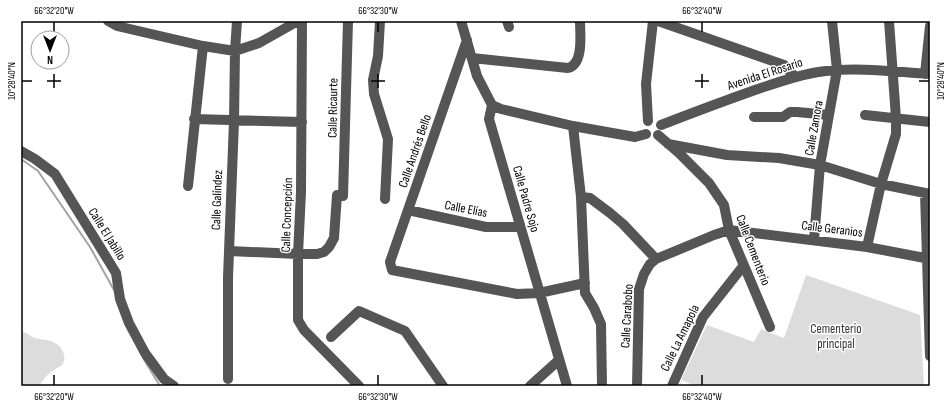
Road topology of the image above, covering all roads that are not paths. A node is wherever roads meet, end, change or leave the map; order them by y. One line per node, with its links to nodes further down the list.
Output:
1 (108, 21): 15 (street)
2 (237, 21): 16 (street, Calle Galíndez)
3 (298, 21): 16 (street)
4 (302, 21): 30 (street, Calle Concepción)
5 (348, 21): 49 (street, Calle Ricaurte)
6 (380, 21): 42 (street)
7 (461, 21): 14 (street, Calle Padre Sojo)
8 (580, 21): 17 (street)
9 (653, 21): 29 (street)
10 (658, 21): 21 (street)
11 (832, 21): 18 (street, Calle Zamora)
12 (889, 21): 19 (street)
13 (930, 26): 20 (street)
14 (467, 40): 17 (street, Calle Padre Sojo); 43 (street, Calle Andrés Bello)
15 (203, 46): 16 (street); 27 (street)
16 (235, 51): 28 (street, Calle Galíndez)
17 (472, 58): 22 (street, Calle Padre Sojo)
18 (837, 70): 19 (street, Avenida El Rosario); 21 (street, Avenida El Rosario); 23 (street, Calle Zamora)
19 (892, 71): 20 (street, Avenida El Rosario); 26 (street)
20 (928, 74)
21 (794, 77): 33 (street, Avenida El Rosario)
22 (492, 105): 32 (street, Avenida El Rosario); 44 (street, Calle Padre Sojo)
23 (829, 115): 25 (street); 37 (street, Calle Zamora)
24 (865, 115): 26 (street)
25 (754, 117)
26 (896, 118): 31 (street); 38 (street)
27 (194, 119): 28 (street); 39 (street)
28 (234, 120): 30 (street); 48 (street, Calle Galíndez)
29 (648, 120): 33 (street); 34 (street)
30 (302, 122): 49 (street, Calle Concepción)
31 (930, 122)
32 (573, 126): 34 (street, Avenida El Rosario); 41 (street)
33 (659, 130): 34 (street, Avenida El Rosario); 35 (street, Calle Cementerio)
34 (646, 134)
35 (668, 144): 37 (street); 45 (street, Calle Cementerio)
36 (21, 151): 60 (street, Calle El Jabillo)
37 (820, 165): 38 (street); 46 (street, Calle Zamora)
38 (881, 184): 40 (street); 47 (street)
39 (188, 186)
40 (927, 193): 51 (street)
41 (581, 197): 50 (street); 53 (street)
42 (385, 199)
43 (408, 210): 44 (street, Calle Elías); 54 (street, Calle Andrés Bello)
44 (520, 227): 54 (street, Calle Padre Sojo)
45 (729, 230): 46 (street, Calle Geranios); 50 (street, Calle Carabobo); 52 (street, Calle Cementerio)
46 (814, 240): 47 (street, Calle Geranios)
47 (867, 247): 51 (street, Calle Geranios)
48 (229, 251): 49 (street, Calle Ricaurte); 59 (street, Calle Galíndez)
49 (298, 254): 61 (street, Calle Concepción)
50 (656, 259): 66 (street, Calle Carabobo)
51 (928, 259): 57 (street)
52 (744, 265): 55 (street, Calle Cementerio); 67 (street, Calle La Amapola)
53 (585, 282): 54 (street); 65 (street)
54 (539, 292): 58 (street, Calle Padre Sojo)
55 (770, 327)
56 (331, 337): 62 (street)
57 (930, 356)
58 (559, 360): 63 (street); 64 (street, Calle Padre Sojo)
59 (228, 379)
60 (174, 386)
61 (359, 386)
62 (443, 386)
63 (530, 386)
64 (567, 386)
65 (602, 386)
66 (637, 386)
67 (672, 386)

